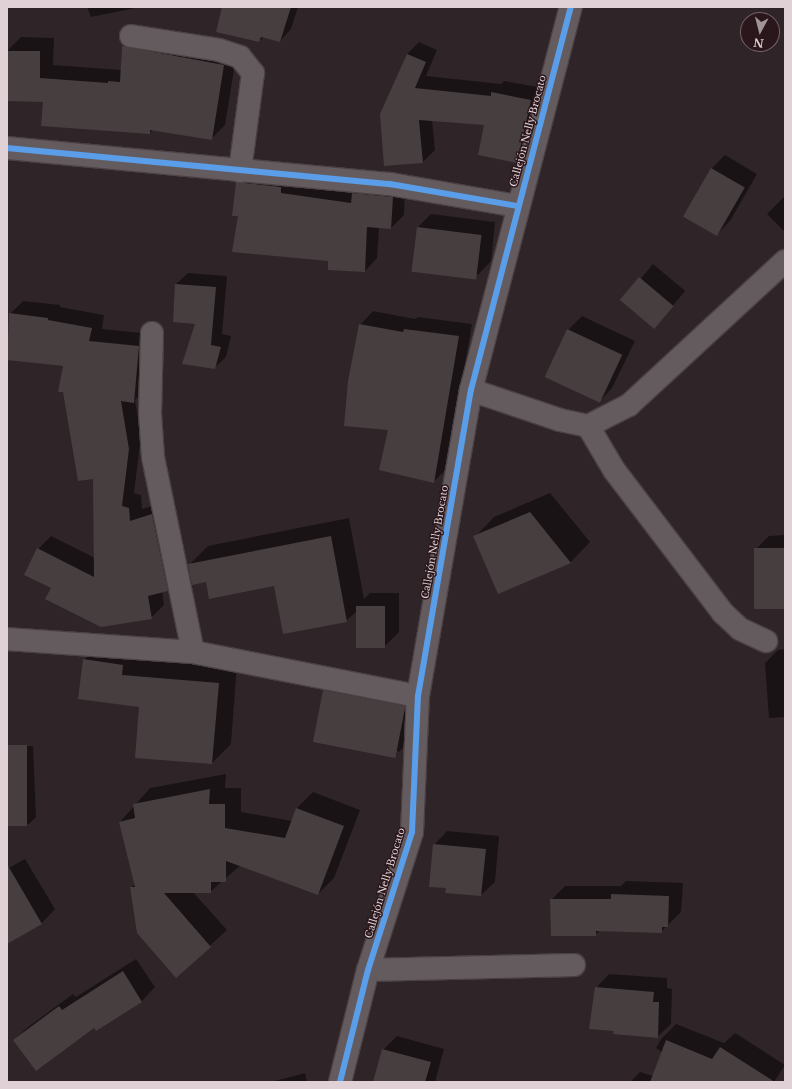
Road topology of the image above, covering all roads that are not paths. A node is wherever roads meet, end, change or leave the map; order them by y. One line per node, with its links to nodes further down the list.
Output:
1 (571, 7): 5 (street, Callejón Nelly Brocato)
2 (131, 36): 4 (street)
3 (7, 148): 4 (street)
4 (240, 171): 5 (street)
5 (518, 206): 8 (street, Callejón Nelly Brocato)
6 (785, 261): 9 (street)
7 (152, 333): 12 (street)
8 (471, 390): 9 (street); 13 (street, Callejón Nelly Brocato)
9 (588, 426): 11 (street)
10 (7, 639): 12 (street)
11 (766, 641)
12 (193, 652): 13 (street)
13 (418, 696): 15 (street, Callejón Nelly Brocato)
14 (574, 965): 15 (street)
15 (368, 970): 16 (street, Callejón Nelly Brocato)
16 (340, 1082)

